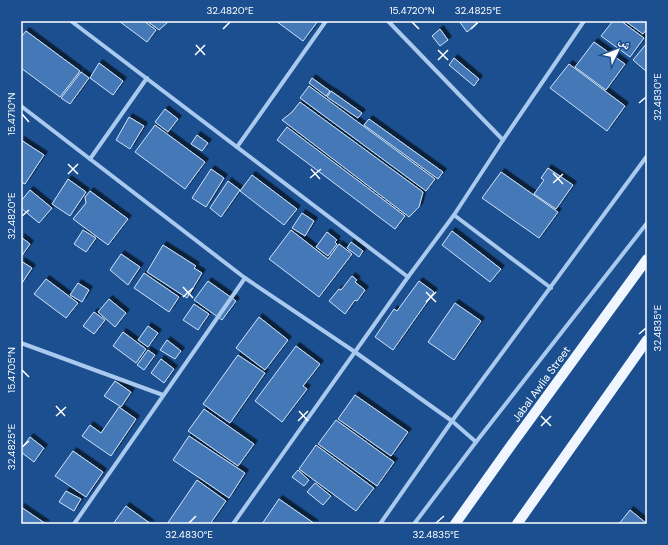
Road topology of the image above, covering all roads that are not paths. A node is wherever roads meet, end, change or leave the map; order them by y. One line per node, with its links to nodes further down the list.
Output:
1 (71, 21): 5 (street)
2 (326, 21): 8 (street)
3 (388, 21): 7 (street)
4 (584, 21): 7 (street)
5 (147, 78): 8 (street); 10 (street)
6 (21, 106): 10 (street)
7 (503, 140): 11 (street)
8 (238, 147): 14 (street)
9 (647, 156): 16 (street)
10 (90, 159): 15 (street)
11 (454, 215): 14 (street); 16 (street)
12 (647, 223): 22 (street)
13 (647, 259): 27 (main road, Jabal Awlia Street)
14 (408, 277): 19 (street)
15 (246, 278): 19 (street); 20 (street)
16 (550, 288): 21 (street)
17 (647, 340): 28 (main road)
18 (21, 343): 20 (street)
19 (355, 352): 21 (street); 24 (street)
20 (163, 395): 23 (street)
21 (452, 421): 22 (street); 25 (street)
22 (476, 442): 26 (street)
23 (74, 524)
24 (233, 524)
25 (380, 524)
26 (414, 524)
27 (455, 524)
28 (517, 524)

